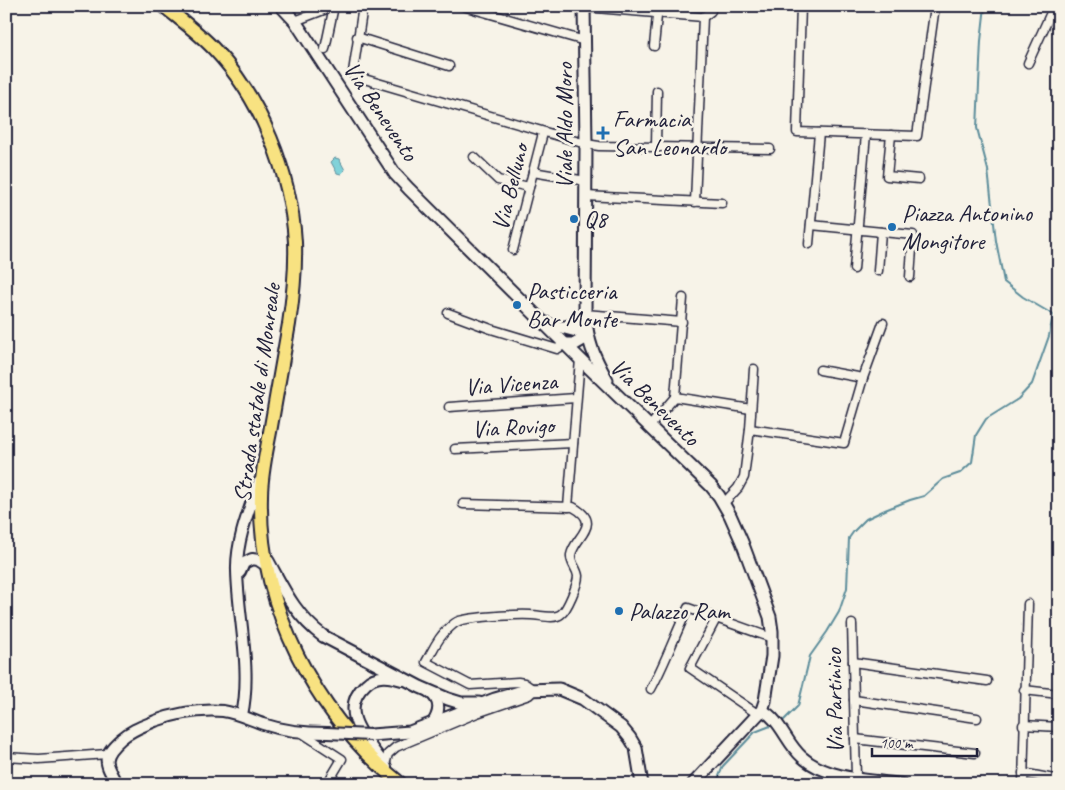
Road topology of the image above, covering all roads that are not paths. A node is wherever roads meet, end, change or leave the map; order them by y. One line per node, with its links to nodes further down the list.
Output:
1 (164, 6): 67 (main road, Strada statale di Monreale)
2 (281, 6): 13 (main road, Via Benevento)
3 (334, 6): 13 (street); 17 (street)
4 (362, 6): 14 (street)
5 (463, 6): 15 (street)
6 (711, 6): 12 (street)
7 (801, 6): 22 (street)
8 (934, 6): 24 (street)
9 (1054, 6): 18 (street)
10 (584, 7): 11 (street); 15 (main road, Viale Aldo Moro)
11 (657, 10): 12 (street); 16 (street)
12 (703, 17): 27 (street)
13 (295, 22): 48 (main road, Via Benevento)
14 (357, 37): 19 (street); 21 (street)
15 (585, 41): 25 (main road, Viale Aldo Moro)
16 (654, 46)
17 (325, 49)
18 (1028, 62)
19 (449, 66)
20 (657, 91): 26 (street)
21 (543, 133): 25 (street); 30 (street, Via Belluno)
22 (819, 133): 23 (street); 37 (street)
23 (866, 134): 24 (street); 38 (street)
24 (891, 135): 31 (street)
25 (586, 144): 26 (street); 32 (main road, Viale Aldo Moro)
26 (656, 146): 27 (street)
27 (696, 148): 28 (street); 35 (street)
28 (770, 149)
29 (474, 157): 33 (street)
30 (533, 172): 32 (street); 33 (street, Via Belluno)
31 (919, 179)
32 (586, 181): 34 (main road, Viale Aldo Moro)
33 (529, 187): 41 (street, Via Belluno)
34 (586, 196): 35 (street); 47 (main road, Viale Aldo Moro)
35 (695, 202): 36 (street)
36 (722, 203)
37 (811, 225): 38 (street); 40 (street)
38 (859, 230): 39 (street); 42 (street)
39 (881, 234): 43 (street); 44 (street)
40 (809, 244)
41 (513, 250)
42 (854, 269)
43 (878, 270)
44 (910, 277)
45 (684, 298): 49 (street)
46 (448, 313): 53 (street)
47 (585, 314): 49 (street); 51 (main road); 52 (main road, Viale Aldo Moro)
48 (542, 322): 51 (main road); 53 (main road, Via Benevento)
49 (682, 322): 59 (street)
50 (883, 323): 57 (street)
51 (565, 328): 52 (main road)
52 (587, 337): 53 (main road); 58 (main road, Viale Aldo Moro)
53 (565, 344): 54 (main road, Via Benevento)
54 (580, 359): 58 (main road, Via Benevento); 60 (street)
55 (754, 369): 62 (street)
56 (820, 370): 57 (street)
57 (863, 378): 64 (street)
58 (612, 390): 63 (main road, Via Benevento)
59 (675, 397): 62 (street); 63 (street)
60 (576, 398): 61 (street, Via Vicenza); 65 (street)
61 (448, 408)
62 (751, 409): 64 (street)
63 (650, 426): 68 (main road, Via Benevento)
64 (750, 429): 68 (street)
65 (572, 443): 66 (street, Via Rovigo); 70 (street)
66 (455, 449)
67 (263, 470): 71 (main road, Strada statale di Monreale); 72 (street)
68 (724, 503): 76 (main road, Via Benevento)
69 (463, 504): 70 (street)
70 (568, 507): 81 (street)
71 (267, 562): 72 (street); 79 (main road); 104 (main road, Strada statale di Monreale)
72 (239, 588): 88 (street)
73 (1028, 604): 82 (street)
74 (716, 619): 76 (street); 80 (street); 87 (street)
75 (852, 624): 77 (street, Via Partinico)
76 (772, 638): 87 (main road, Via Benevento)
77 (853, 662): 78 (street); 85 (street, Via Partinico)
78 (987, 681)
79 (420, 687): 84 (main road); 92 (street); 100 (street)
80 (651, 689)
81 (534, 690): 86 (main road); 100 (street); 107 (main road)
82 (1024, 690): 83 (street); 91 (street)
83 (1059, 694)
84 (448, 699): 86 (main road); 89 (street)
85 (854, 700): 90 (street); 96 (street, Via Partinico)
86 (488, 702): 89 (main road)
87 (760, 712): 102 (street, Via Partinico); 108 (main road)
88 (242, 715): 94 (street); 98 (street)
89 (448, 718): 92 (main road)
90 (977, 718)
91 (1023, 724): 93 (street); 101 (street)
92 (431, 725): 95 (main road)
93 (1059, 727)
94 (302, 733): 95 (street, bridge); 106 (street)
95 (371, 735)
96 (855, 739): 97 (street); 102 (street, Via Partinico)
97 (975, 753)
98 (107, 754): 99 (street); 105 (street)
99 (6, 757)
100 (385, 765): 104 (street)
101 (1022, 773): 103 (street); 110 (street)
102 (856, 778): 109 (street, Via Partinico)
103 (1059, 780)
104 (398, 781)
105 (117, 784)
106 (327, 784)
107 (642, 784)
108 (693, 784)
109 (902, 784)
110 (1023, 784)

